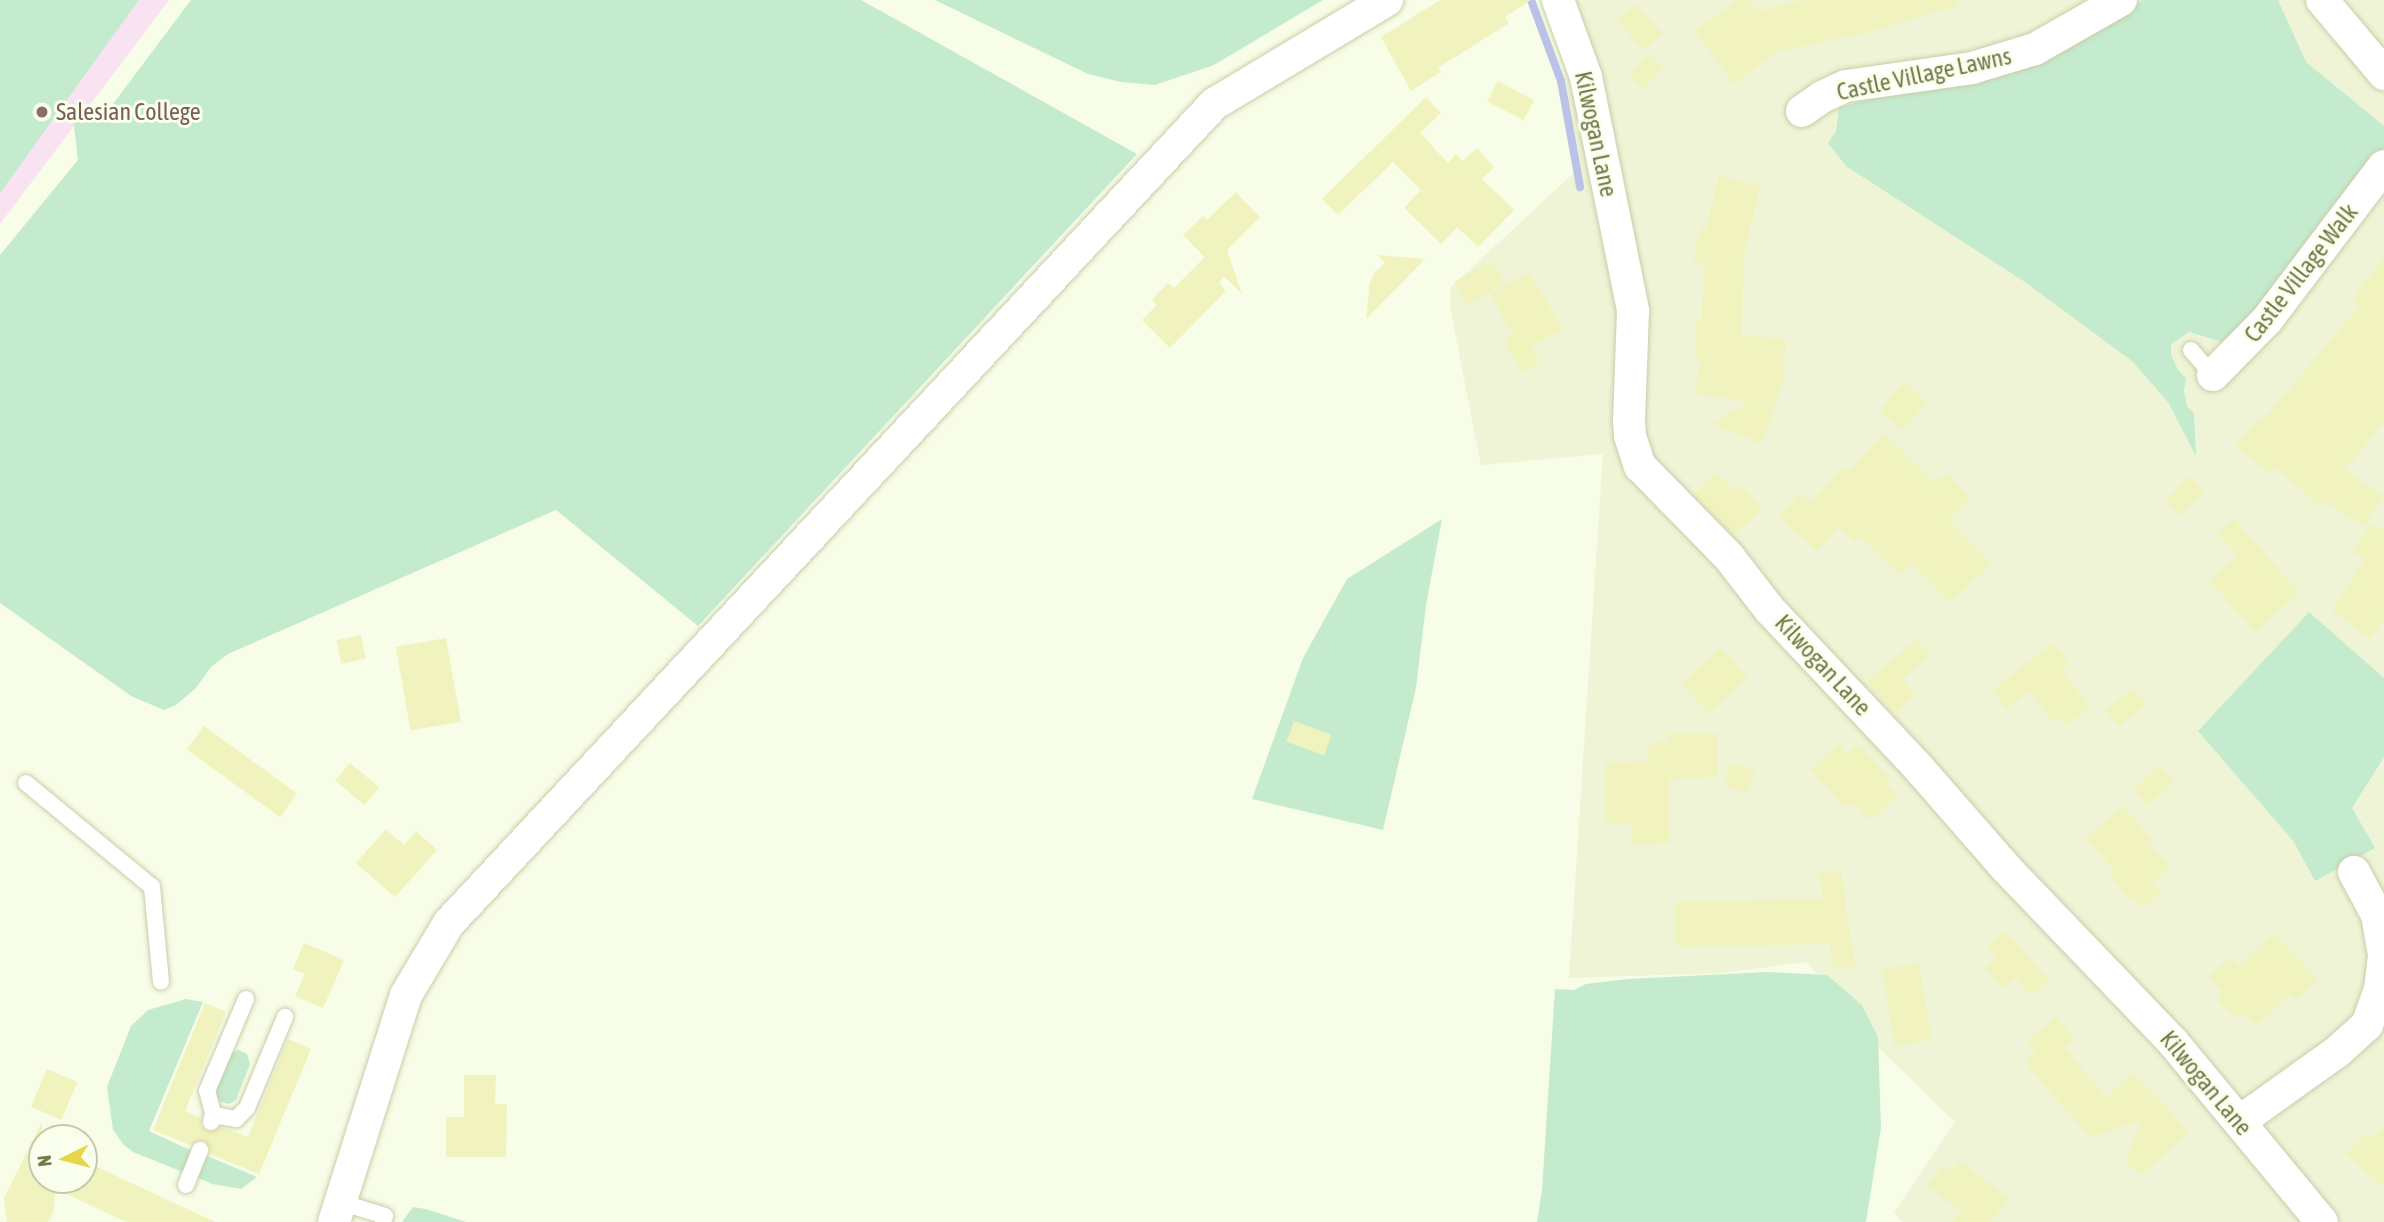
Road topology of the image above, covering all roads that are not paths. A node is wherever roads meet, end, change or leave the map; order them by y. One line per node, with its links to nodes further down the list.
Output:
1 (1387, 0): 18 (street)
2 (1558, 0): 15 (street, Kilwogan Lane)
3 (2121, 0): 6 (street, Castle Village Lawns)
4 (2322, 0): 5 (street)
5 (2384, 74)
6 (1802, 111)
7 (2384, 166): 9 (street, Castle Village Walk)
8 (2191, 350): 9 (lane)
9 (2213, 375)
10 (26, 783): 12 (lane)
11 (2354, 872): 15 (street)
12 (161, 982)
13 (246, 999): 14 (lane)
14 (285, 1017)
15 (2239, 1122): 20 (street, Kilwogan Lane)
16 (200, 1150): 17 (lane)
17 (186, 1185)
18 (337, 1212): 19 (lane)
19 (383, 1222)
20 (2322, 1222)

